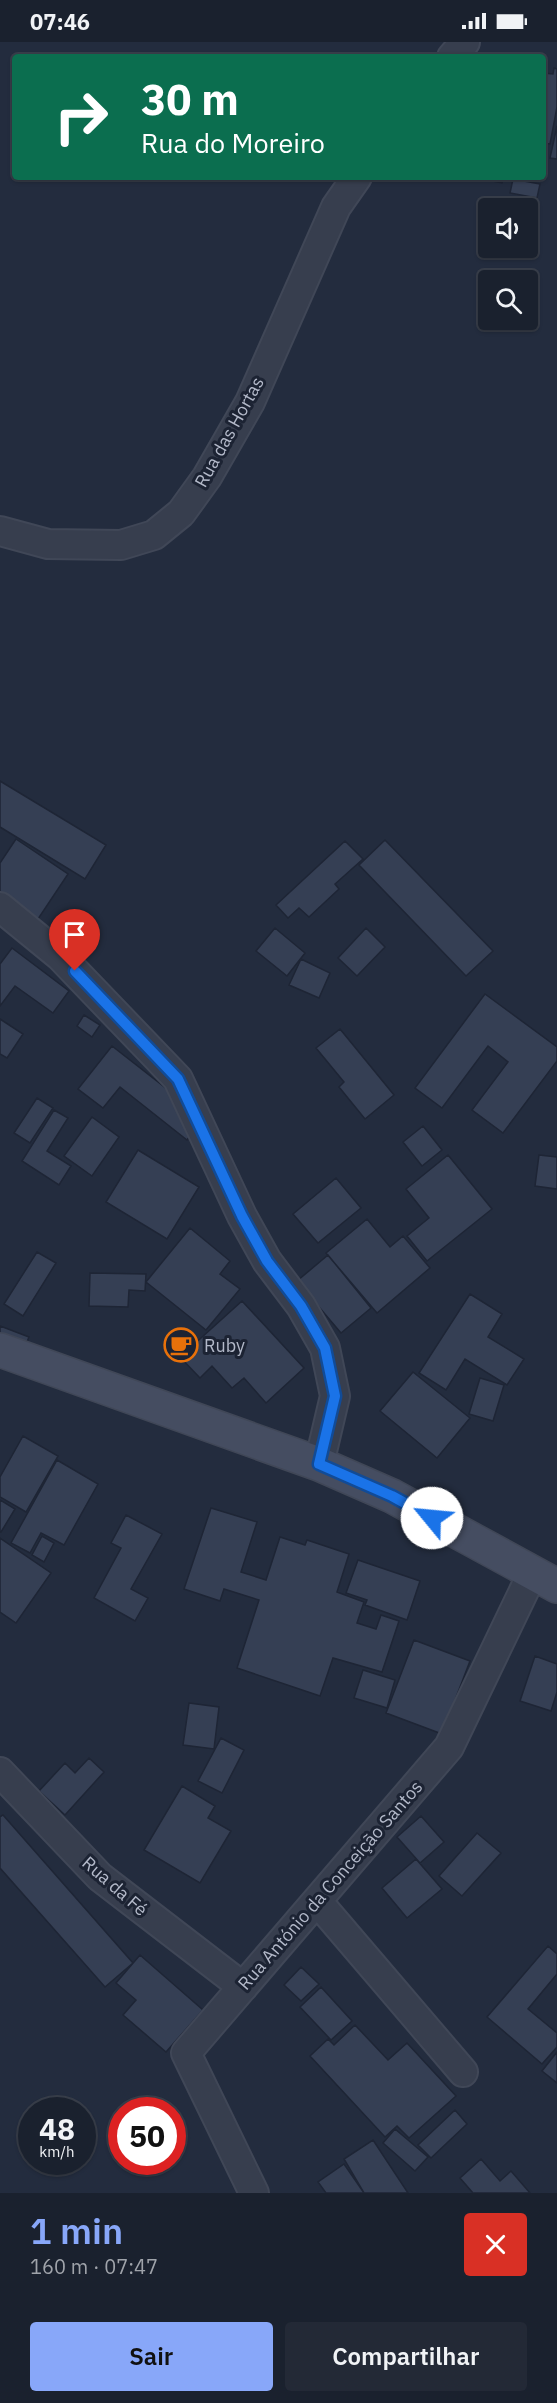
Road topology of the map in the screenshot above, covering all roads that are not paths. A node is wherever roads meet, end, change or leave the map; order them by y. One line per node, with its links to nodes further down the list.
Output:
1 (465, 42): 2 (street)
2 (455, 54)
3 (355, 180): 4 (street, Rua das Hortas)
4 (0, 531)
5 (0, 907): 7 (street)
6 (0, 1350): 7 (main road)
7 (319, 1464): 8 (main road)
8 (545, 1579): 10 (street, Rua António da Conceição Santos)
9 (0, 1772): 11 (street, Rua da Fé)
10 (317, 1901): 11 (street, Rua António da Conceição Santos); 12 (street)
11 (243, 1987): 13 (street, Rua António da Conceição Santos)
12 (463, 2072)
13 (254, 2193)

